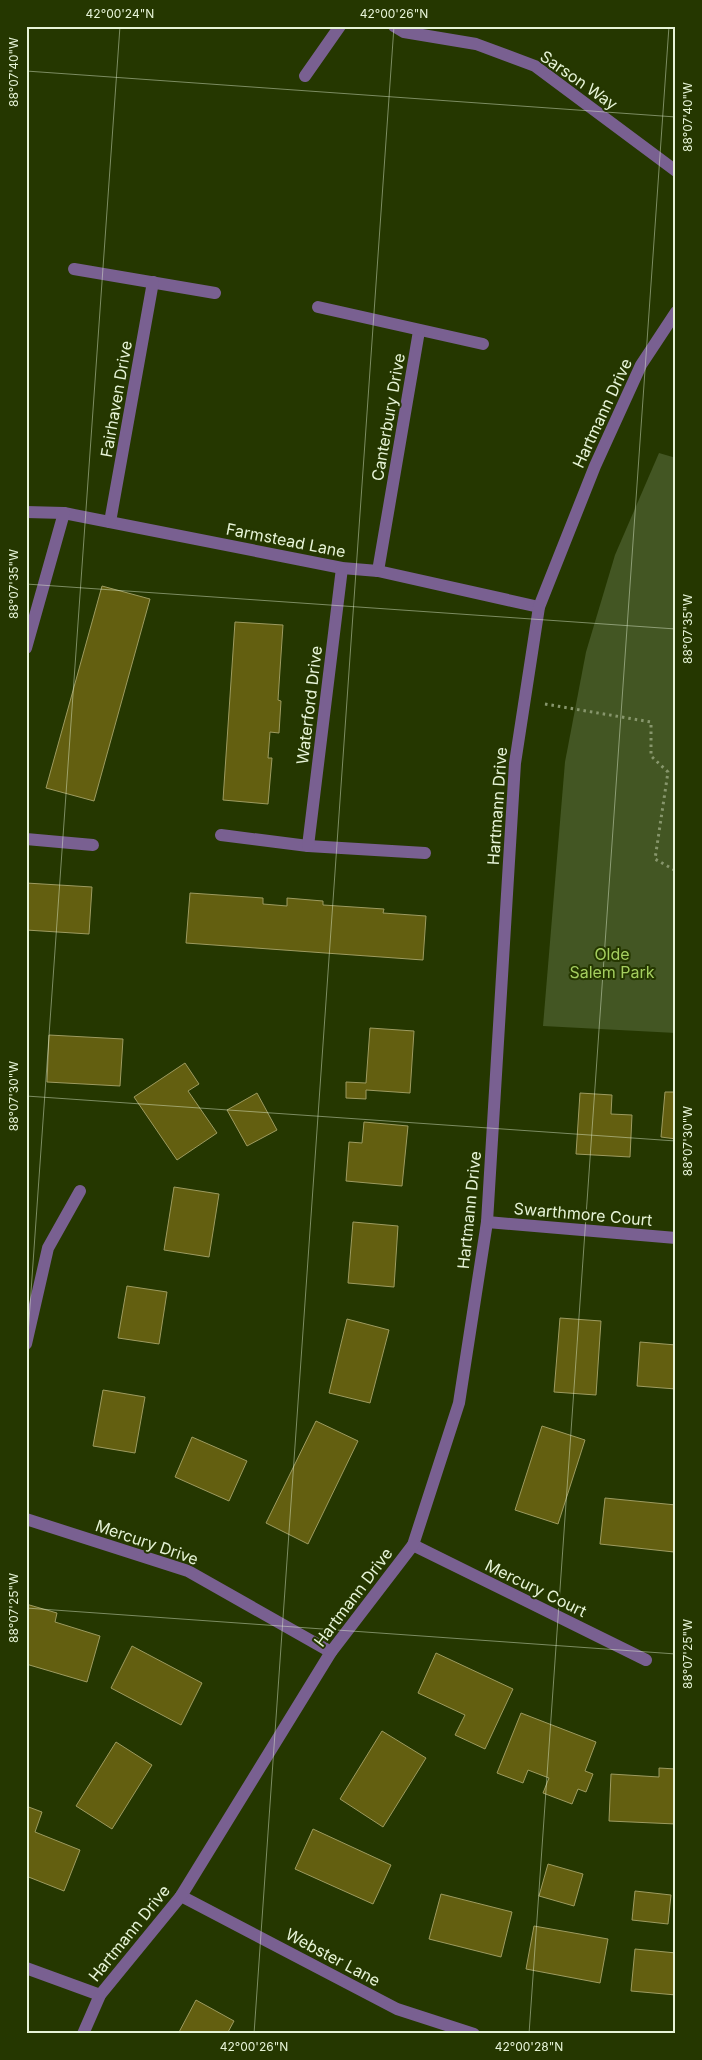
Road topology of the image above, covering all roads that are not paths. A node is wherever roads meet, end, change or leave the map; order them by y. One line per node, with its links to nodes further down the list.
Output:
1 (340, 26): 3 (street)
2 (394, 26): 4 (street, Sarson Way)
3 (305, 76)
4 (676, 171)
5 (74, 269): 6 (street)
6 (153, 282): 7 (street); 14 (street, Fairhaven Drive)
7 (215, 293)
8 (318, 307): 10 (street)
9 (676, 312): 17 (street, Hartmann Drive)
10 (420, 331): 11 (street); 16 (street, Canterbury Drive)
11 (483, 344)
12 (26, 512): 13 (street, Farmstead Lane)
13 (64, 513): 14 (street, Farmstead Lane); 18 (street)
14 (110, 522): 15 (street, Farmstead Lane)
15 (342, 568): 16 (street, Farmstead Lane); 22 (street, Waterford Drive)
16 (378, 571): 17 (street, Farmstead Lane)
17 (539, 607): 25 (street, Hartmann Drive)
18 (26, 648)
19 (221, 835): 22 (street)
20 (26, 839): 21 (street)
21 (93, 845)
22 (308, 846): 23 (street)
23 (425, 853)
24 (80, 1191): 27 (street)
25 (487, 1222): 26 (street, Swarthmore Court); 29 (street, Hartmann Drive)
26 (676, 1238)
27 (26, 1344)
28 (26, 1519): 30 (street, Mercury Drive)
29 (413, 1545): 30 (street, Hartmann Drive); 31 (street, Mercury Court)
30 (331, 1652): 32 (street, Hartmann Drive)
31 (646, 1660)
32 (182, 1896): 34 (street, Hartmann Drive); 36 (street, Webster Lane)
33 (26, 1968): 34 (street)
34 (100, 1995): 35 (street, Hartmann Drive)
35 (83, 2034)
36 (474, 2034)

